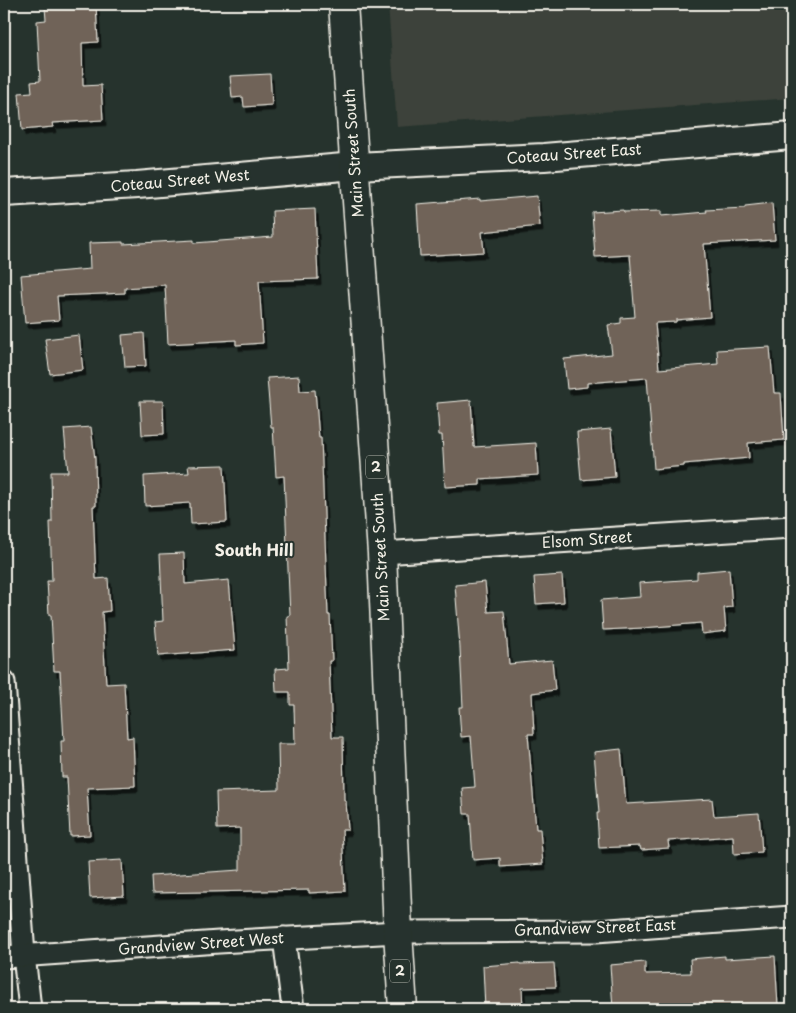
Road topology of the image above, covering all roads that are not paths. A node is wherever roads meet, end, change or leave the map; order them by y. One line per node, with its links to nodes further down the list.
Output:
1 (344, 4): 3 (main road, Main Street South / 2)
2 (792, 136): 3 (street, Coteau Street East)
3 (355, 166): 4 (street, Coteau Street West); 6 (main road, Main Street South / 2)
4 (4, 193)
5 (792, 527): 6 (street, Elsom Street)
6 (382, 553): 9 (main road, Main Street South / 2)
7 (4, 682): 11 (street)
8 (792, 917): 9 (street, Grandview Street East)
9 (398, 932): 10 (street, Grandview Street West); 14 (main road, 2)
10 (284, 938): 11 (street, Grandview Street West); 13 (street)
11 (14, 956): 12 (street)
12 (30, 1009)
13 (293, 1009)
14 (403, 1009)

